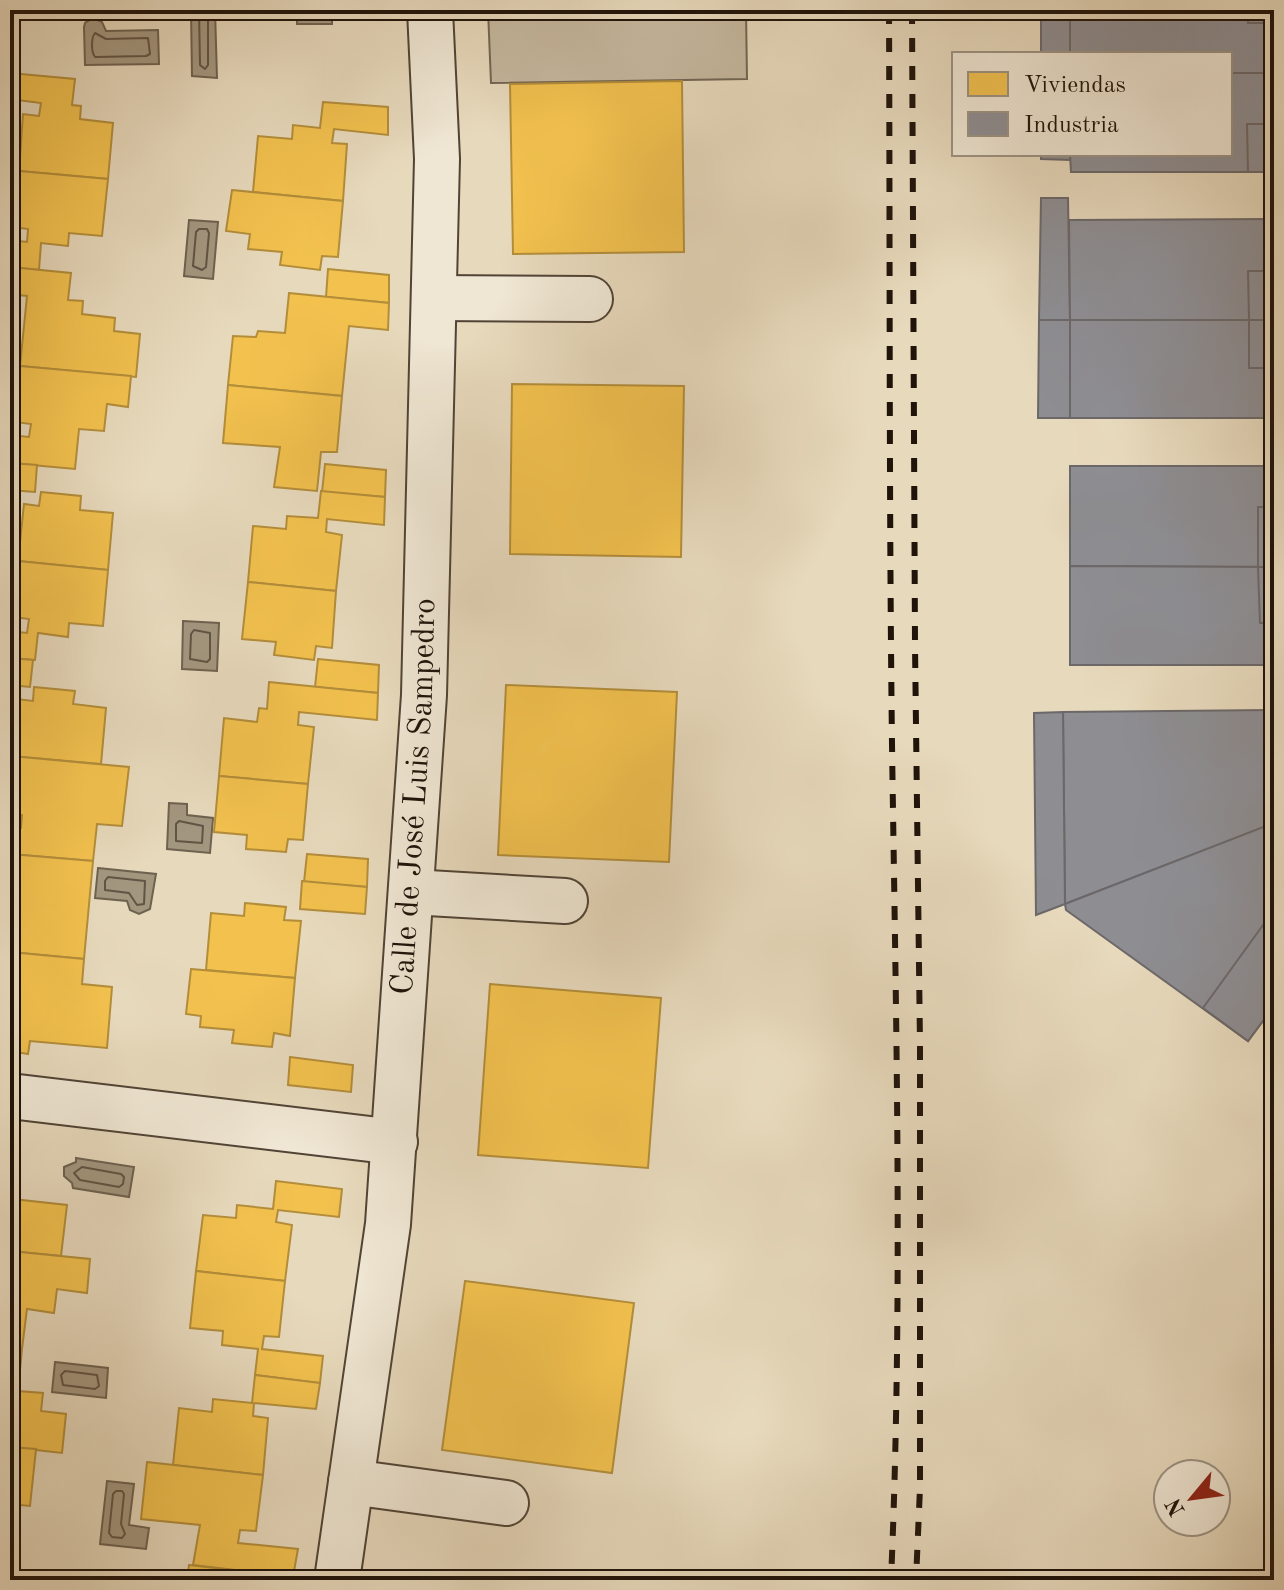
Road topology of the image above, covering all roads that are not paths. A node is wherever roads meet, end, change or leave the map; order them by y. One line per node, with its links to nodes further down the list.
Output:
1 (430, 10): 2 (street, Calle de José Luis Sampedro)
2 (434, 298): 3 (street); 4 (street, Calle de José Luis Sampedro)
3 (590, 299)
4 (411, 892): 5 (street); 7 (street, Calle de José Luis Sampedro)
5 (565, 901)
6 (10, 1096): 7 (street)
7 (395, 1142): 8 (street, Calle de José Luis Sampedro)
8 (351, 1482): 9 (street); 10 (street, Calle de José Luis Sampedro)
9 (506, 1503)
10 (337, 1580)

